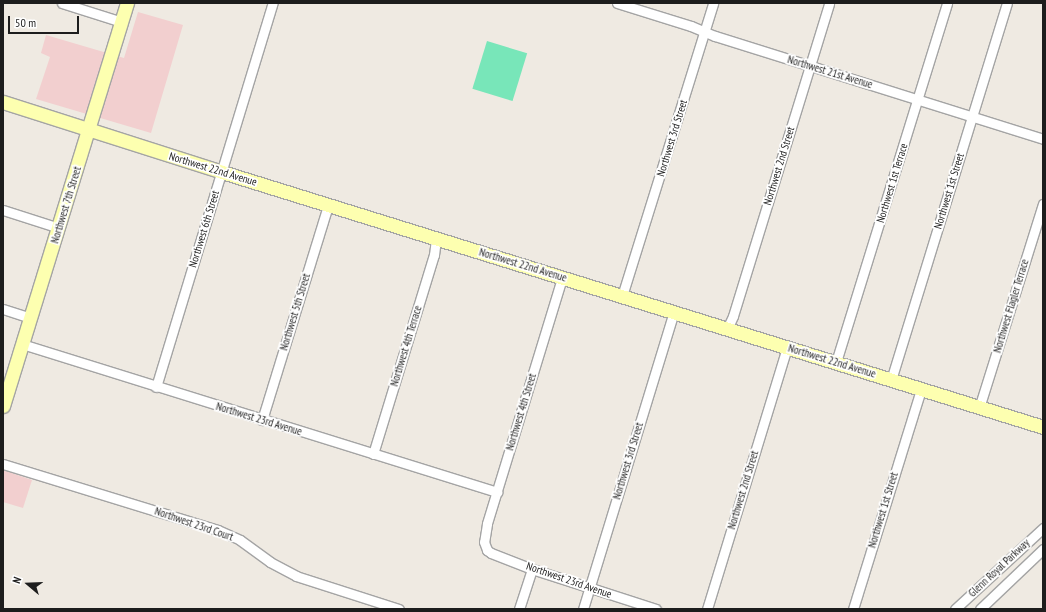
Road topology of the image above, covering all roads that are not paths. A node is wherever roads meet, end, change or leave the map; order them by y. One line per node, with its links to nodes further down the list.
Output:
1 (62, 3): 9 (street)
2 (127, 3): 9 (main road, Northwest 7th Street)
3 (273, 3): 17 (street, Northwest 6th Street)
4 (617, 3): 10 (street, Northwest 21st Avenue)
5 (713, 3): 10 (street, Northwest 3rd Street)
6 (829, 3): 11 (street, Northwest 2nd Street)
7 (947, 3): 12 (street, Northwest 1st Terrace)
8 (1007, 3): 14 (street, Northwest 1st Street)
9 (122, 22): 15 (main road, Northwest 7th Street)
10 (704, 31): 11 (street, Northwest 21st Avenue); 24 (street, Northwest 3rd Street)
11 (810, 66): 12 (street, Northwest 21st Avenue); 28 (street, Northwest 2nd Street)
12 (918, 99): 14 (street, Northwest 21st Avenue); 31 (street, Northwest 1st Terrace)
13 (3, 102): 15 (main road, Northwest 22nd Avenue)
14 (972, 117): 16 (street, Northwest 21st Avenue); 32 (street, Northwest 1st Street)
15 (88, 130): 17 (main road, Northwest 22nd Avenue); 21 (main road, Northwest 7th Street)
16 (1043, 139)
17 (222, 172): 19 (main road, Northwest 22nd Avenue); 33 (street, Northwest 6th Street)
18 (1043, 204): 36 (street, Northwest Flagler Terrace)
19 (328, 205): 22 (main road, Northwest 22nd Avenue); 37 (street, Northwest 5th Street)
20 (3, 210): 21 (street)
21 (59, 228): 27 (main road, Northwest 7th Street)
22 (436, 239): 23 (main road, Northwest 22nd Avenue); 39 (street, Northwest 4th Terrace)
23 (562, 278): 24 (main road, Northwest 22nd Avenue); 41 (street, Northwest 4th Street)
24 (622, 296): 26 (main road, Northwest 22nd Avenue)
25 (3, 309): 27 (street)
26 (674, 312): 28 (main road, Northwest 22nd Avenue); 46 (street, Northwest 3rd Street)
27 (30, 318): 29 (main road, Northwest 7th Street)
28 (727, 329): 30 (main road, Northwest 22nd Avenue)
29 (22, 344): 33 (street, Northwest 23rd Avenue); 35 (main road, Northwest 7th Street)
30 (787, 347): 31 (main road, Northwest 22nd Avenue); 51 (street, Northwest 2nd Street)
31 (836, 362): 32 (main road, Northwest 22nd Avenue)
32 (891, 380): 34 (main road, Northwest 22nd Avenue)
33 (156, 387): 37 (street, Northwest 23rd Avenue)
34 (921, 389): 36 (main road, Northwest 22nd Avenue); 52 (street, Northwest 1st Street)
35 (3, 406)
36 (979, 408): 38 (main road, Northwest 22nd Avenue)
37 (262, 420): 39 (street, Northwest 23rd Avenue)
38 (1043, 427)
39 (373, 454): 41 (street, Northwest 23rd Avenue)
40 (3, 464): 47 (street, Northwest 23rd Court)
41 (497, 492): 43 (street, Northwest 4th Street)
42 (1043, 528): 53 (street, Glenn Royal Parkway)
43 (485, 546): 45 (street, Northwest 23rd Avenue)
44 (1043, 549): 54 (street, Glenn Royal Parkway)
45 (532, 569): 46 (street, Northwest 23rd Avenue); 48 (street)
46 (590, 588): 49 (street, Northwest 3rd Street); 50 (street, Northwest 23rd Avenue)
47 (399, 609)
48 (519, 609)
49 (583, 609)
50 (656, 609)
51 (707, 609)
52 (853, 609)
53 (955, 609)
54 (980, 609)

